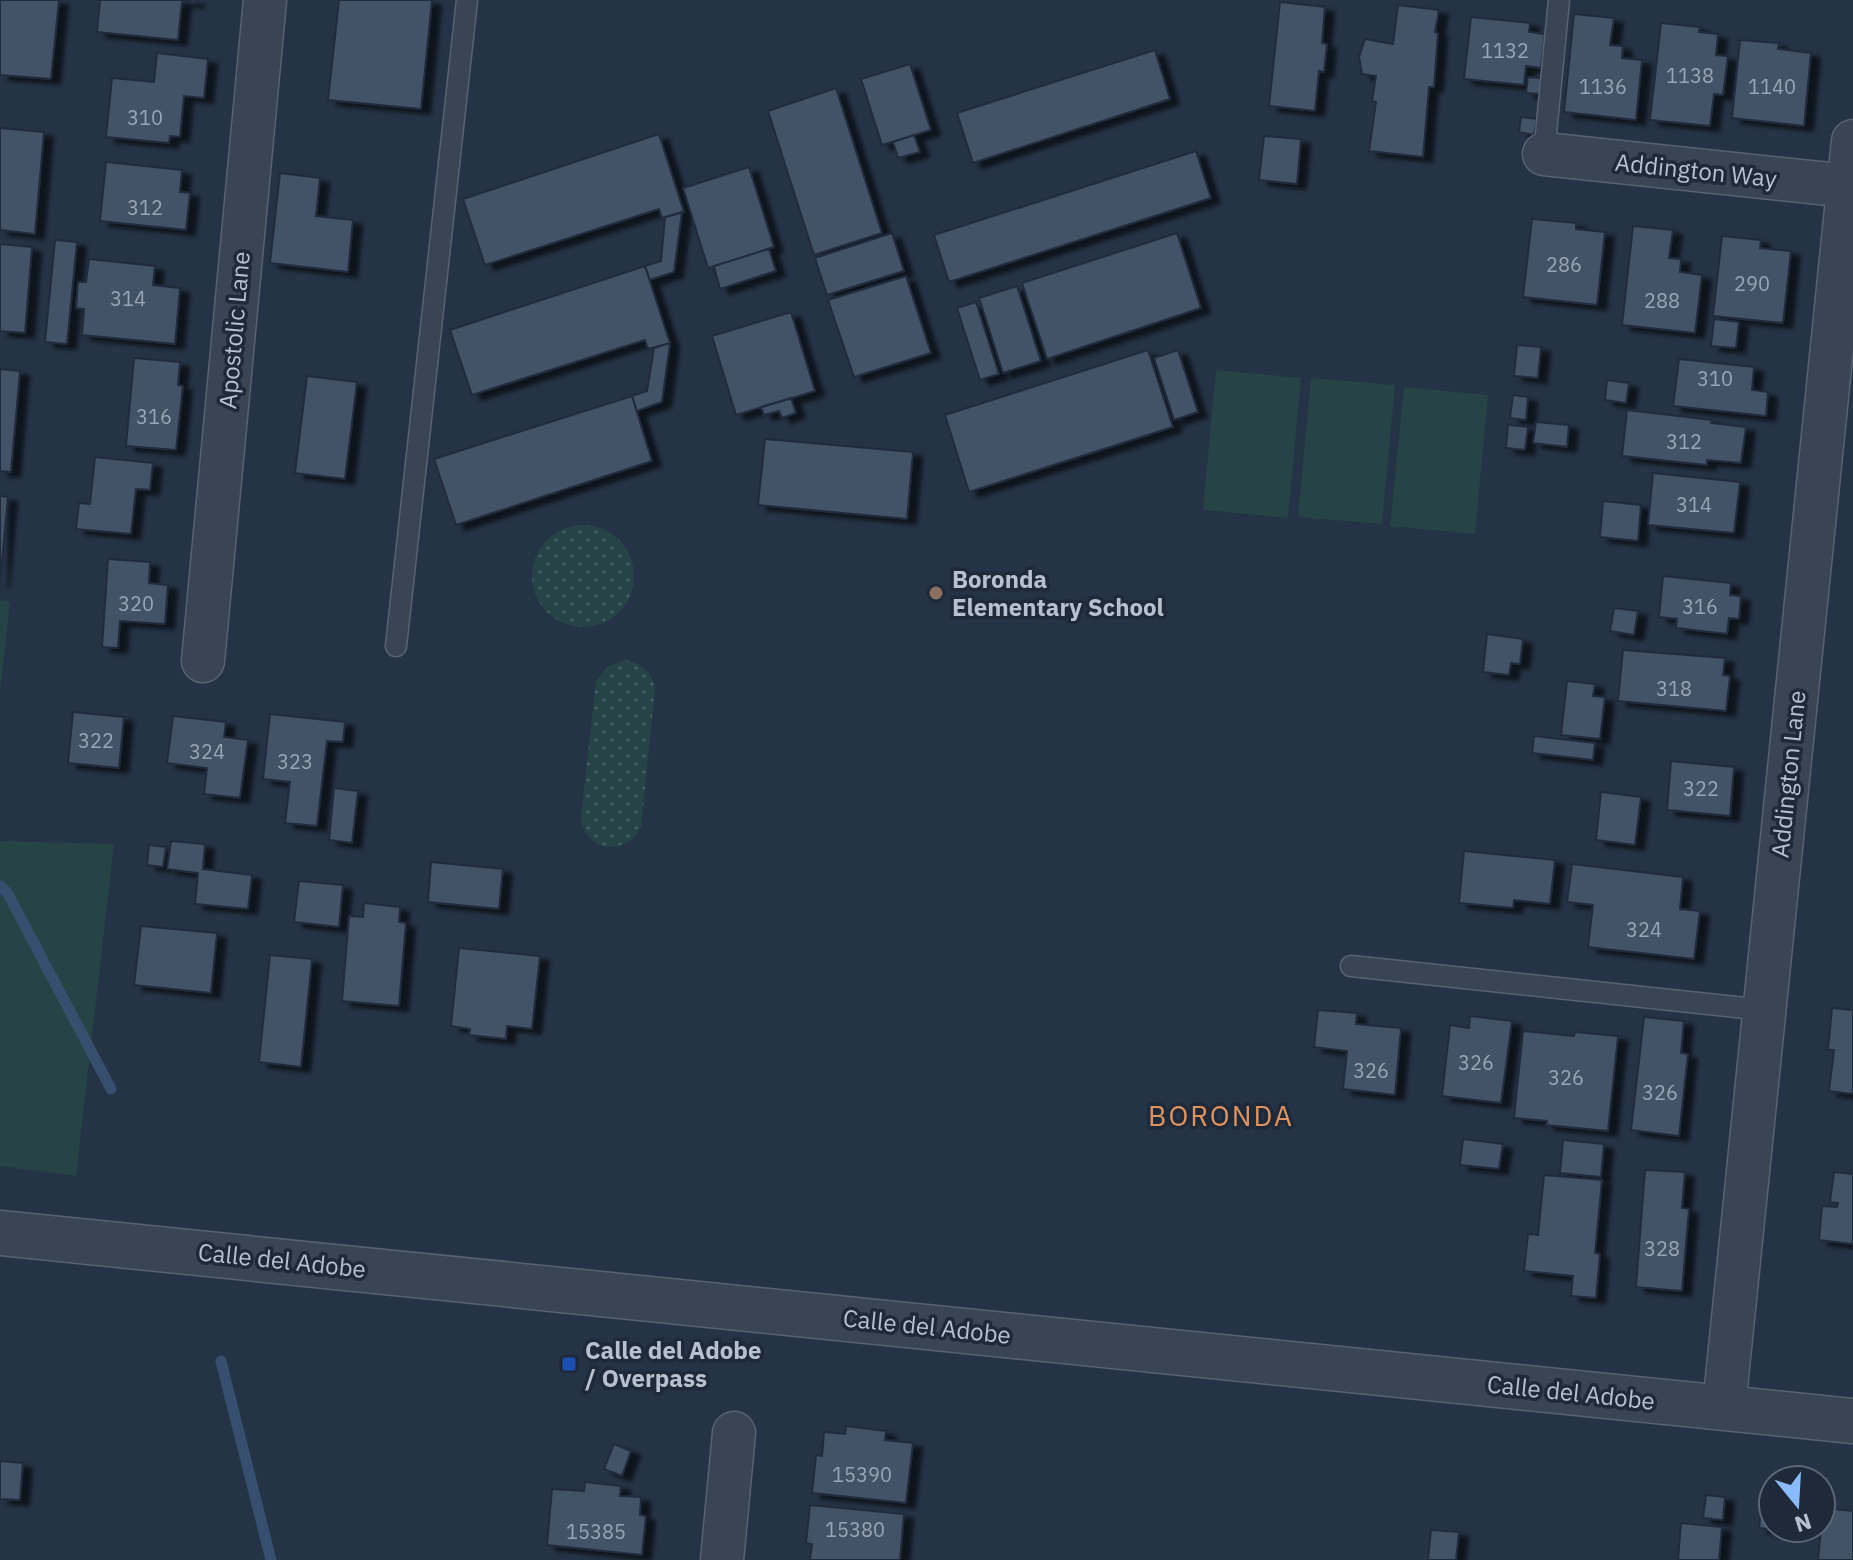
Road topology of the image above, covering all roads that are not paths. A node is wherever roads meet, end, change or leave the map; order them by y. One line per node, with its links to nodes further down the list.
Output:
1 (265, 0): 8 (street, Apostolic Lane)
2 (467, 0): 7 (lane)
3 (1559, 0): 5 (lane)
4 (1853, 141): 6 (street, Addington Lane)
5 (1544, 154): 6 (street, Addington Way)
6 (1848, 186): 10 (street, Addington Lane)
7 (396, 646)
8 (203, 661)
9 (1351, 966): 10 (lane)
10 (1764, 1010): 12 (street, Addington Lane)
11 (0, 1233): 12 (street, Calle del Adobe)
12 (1724, 1407): 13 (street, Calle del Adobe)
13 (1853, 1421)
14 (734, 1433): 15 (street)
15 (722, 1560)

